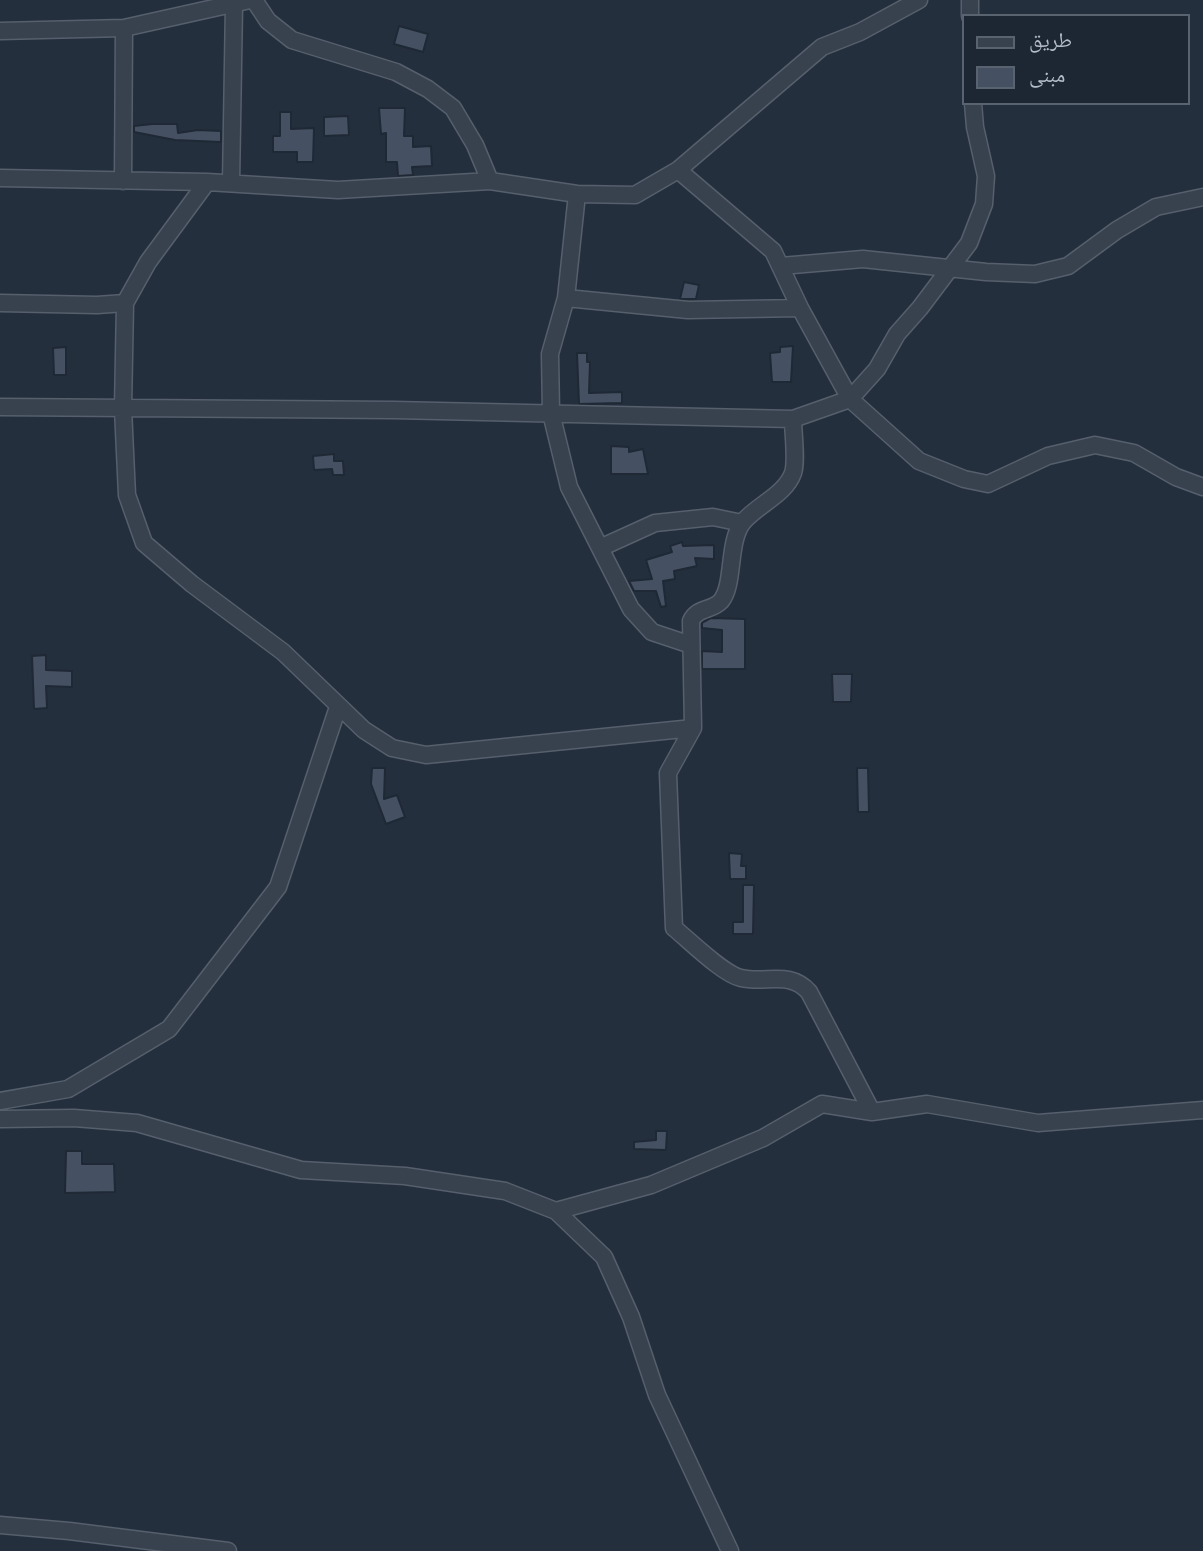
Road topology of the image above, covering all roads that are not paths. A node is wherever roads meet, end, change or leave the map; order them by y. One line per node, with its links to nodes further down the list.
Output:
1 (252, 0): 3 (street); 10 (street)
2 (919, 0): 7 (street)
3 (234, 5): 4 (street); 12 (street)
4 (124, 28): 5 (street); 9 (street)
5 (0, 31)
6 (974, 105): 16 (street)
7 (678, 170): 13 (street); 15 (street)
8 (0, 178): 9 (street)
9 (123, 181): 11 (street)
10 (490, 181): 12 (street); 13 (street)
11 (207, 182): 12 (street); 19 (street)
12 (231, 183)
13 (577, 194): 17 (street)
14 (1203, 197): 16 (street)
15 (781, 266): 16 (street); 20 (street)
16 (952, 267): 21 (street)
17 (566, 298): 20 (street); 24 (street)
18 (0, 303): 19 (street)
19 (125, 303): 23 (street)
20 (800, 308): 21 (street)
21 (850, 399): 25 (street); 26 (street)
22 (0, 407): 23 (street)
23 (123, 409): 24 (street); 30 (street)
24 (551, 414): 25 (street); 28 (street)
25 (793, 419): 27 (street)
26 (1203, 487)
27 (742, 523): 28 (street); 29 (street)
28 (600, 548): 29 (street)
29 (691, 645): 31 (street)
30 (338, 707): 31 (street); 32 (street)
31 (693, 729): 34 (street)
32 (0, 1101)
33 (1203, 1110): 34 (street)
34 (872, 1112): 36 (street)
35 (0, 1119): 36 (street)
36 (556, 1211): 39 (street)
37 (0, 1525): 38 (street)
38 (228, 1551)
39 (730, 1551)

